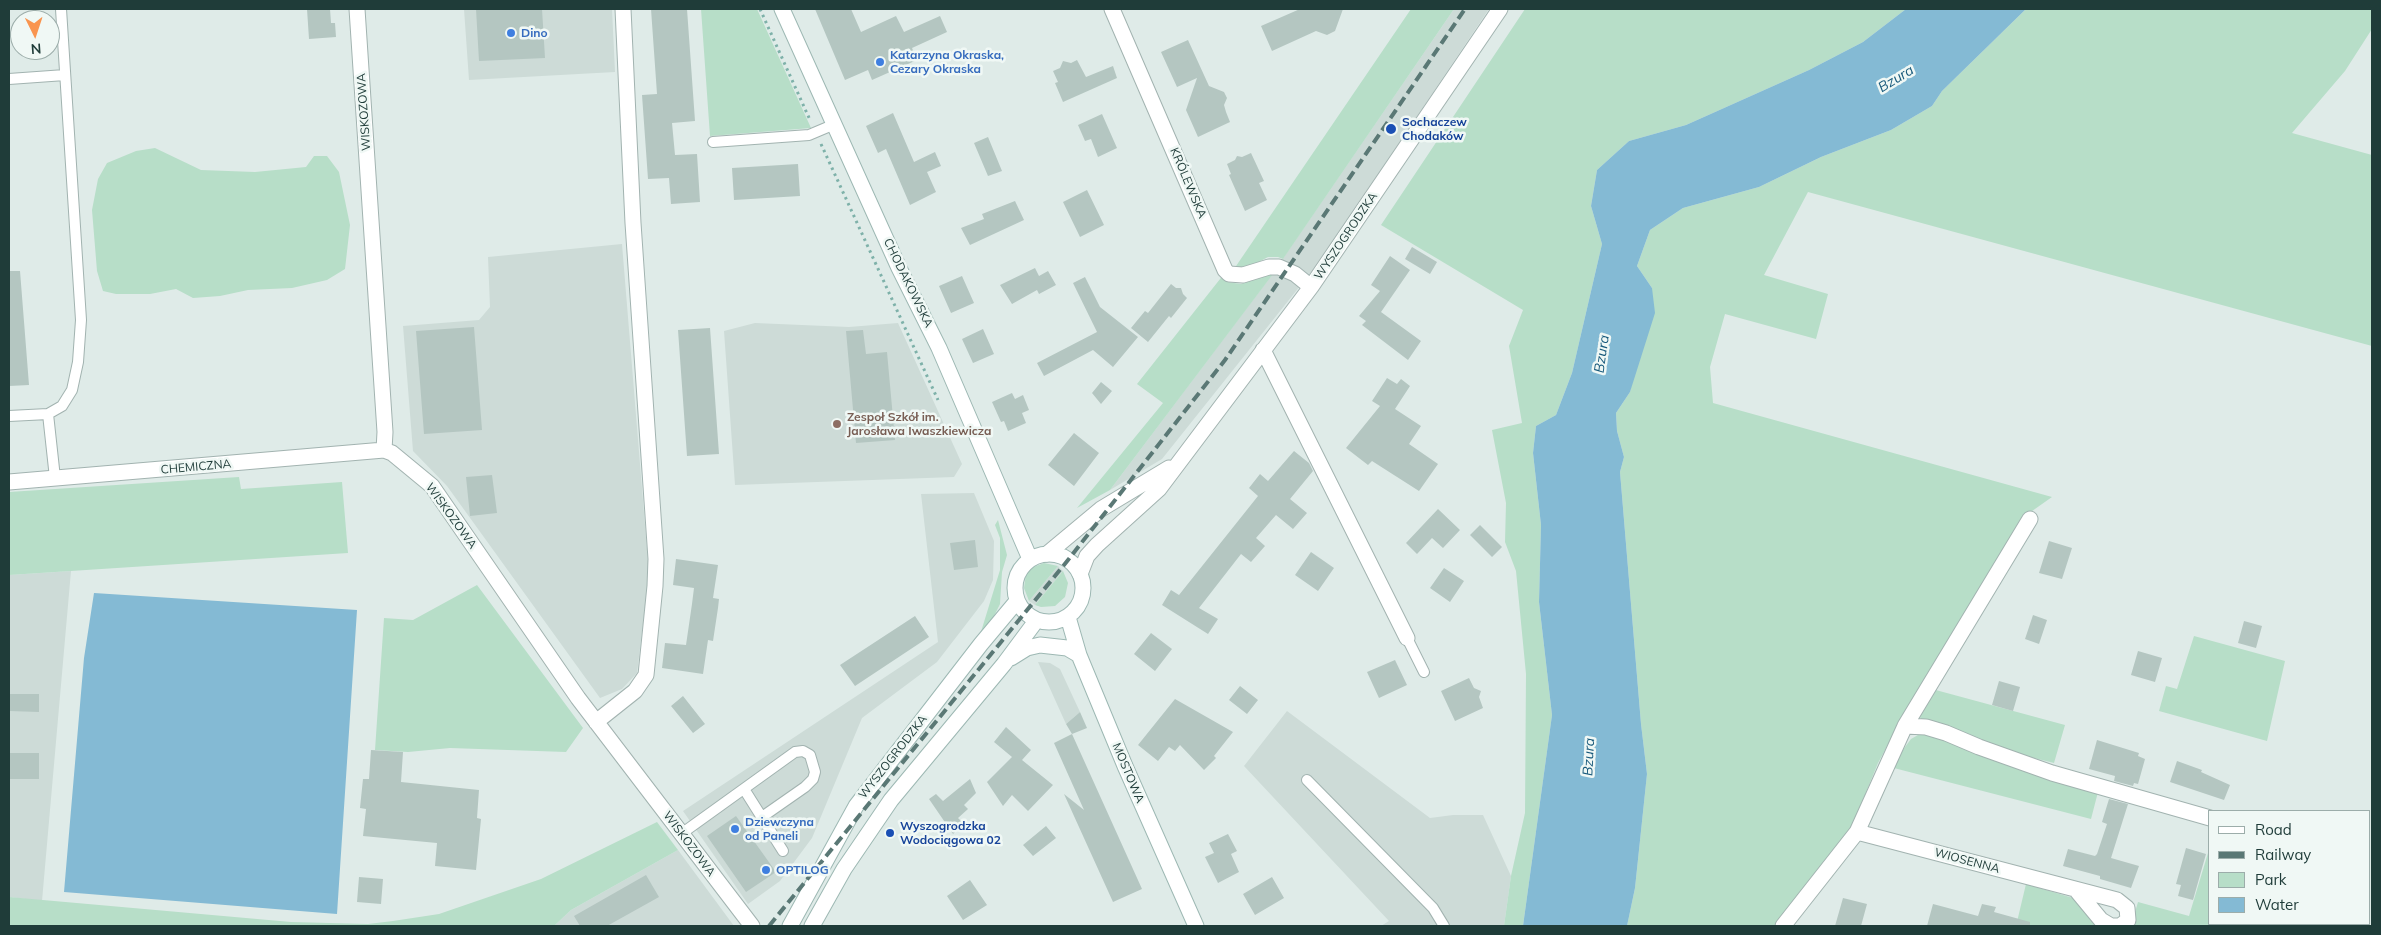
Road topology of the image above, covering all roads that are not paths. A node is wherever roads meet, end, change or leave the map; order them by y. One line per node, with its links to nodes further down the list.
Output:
1 (61, 9): 7 (lane)
2 (357, 9): 15 (street, WISKOZOWA)
3 (623, 9): 30 (street)
4 (782, 9): 9 (street, CHODAKOWSKA)
5 (1112, 9): 11 (street, KRÓLEWSKA)
6 (1500, 9): 11 (street, WYSZOGRODZKA)
7 (65, 75): 8 (lane); 13 (lane)
8 (9, 79)
9 (835, 124): 10 (lane); 21 (street, CHODAKOWSKA)
10 (713, 142)
11 (1311, 287): 12 (street, WYSZOGRODZKA)
12 (1263, 350): 16 (street, WYSZOGRODZKA); 26 (street)
13 (48, 414): 14 (lane); 17 (lane)
14 (9, 416)
15 (384, 450): 17 (street, CHEMICZNA); 30 (street, WISKOZOWA)
16 (1184, 457): 20 (street, WYSZOGRODZKA); 22 (street, WYSZOGRODZKA)
17 (56, 478): 18 (street, CHEMICZNA)
18 (9, 482)
19 (2030, 519): 31 (street)
20 (1048, 554): 21 (street); 22 (street)
21 (1030, 559): 23 (street)
22 (1080, 574): 24 (street)
23 (1017, 601): 25 (street); 41 (street, WYSZOGRODZKA)
24 (1068, 617): 25 (street); 27 (street, MOSTOWA)
25 (1036, 621): 28 (street, WYSZOGRODZKA)
26 (1407, 638): 29 (lane)
27 (1079, 655): 28 (street); 43 (street, MOSTOWA)
28 (1004, 664): 42 (street, WYSZOGRODZKA)
29 (1424, 672)
30 (596, 722): 37 (street, WISKOZOWA)
31 (1905, 726): 35 (street); 36 (street)
32 (1307, 780): 44 (lane)
33 (744, 789): 34 (lane); 34 (lane); 37 (lane)
34 (762, 817): 38 (lane)
35 (2208, 817)
36 (1857, 832): 39 (street, WIOSENNA); 45 (street)
37 (681, 834): 40 (street, WISKOZOWA)
38 (783, 851)
39 (2077, 891): 46 (street, WIOSENNA); 46 (street, WIOSENNA)
40 (752, 926)
41 (790, 926)
42 (812, 926)
43 (1196, 926)
44 (1444, 926)
45 (1783, 926)
46 (2120, 926)

